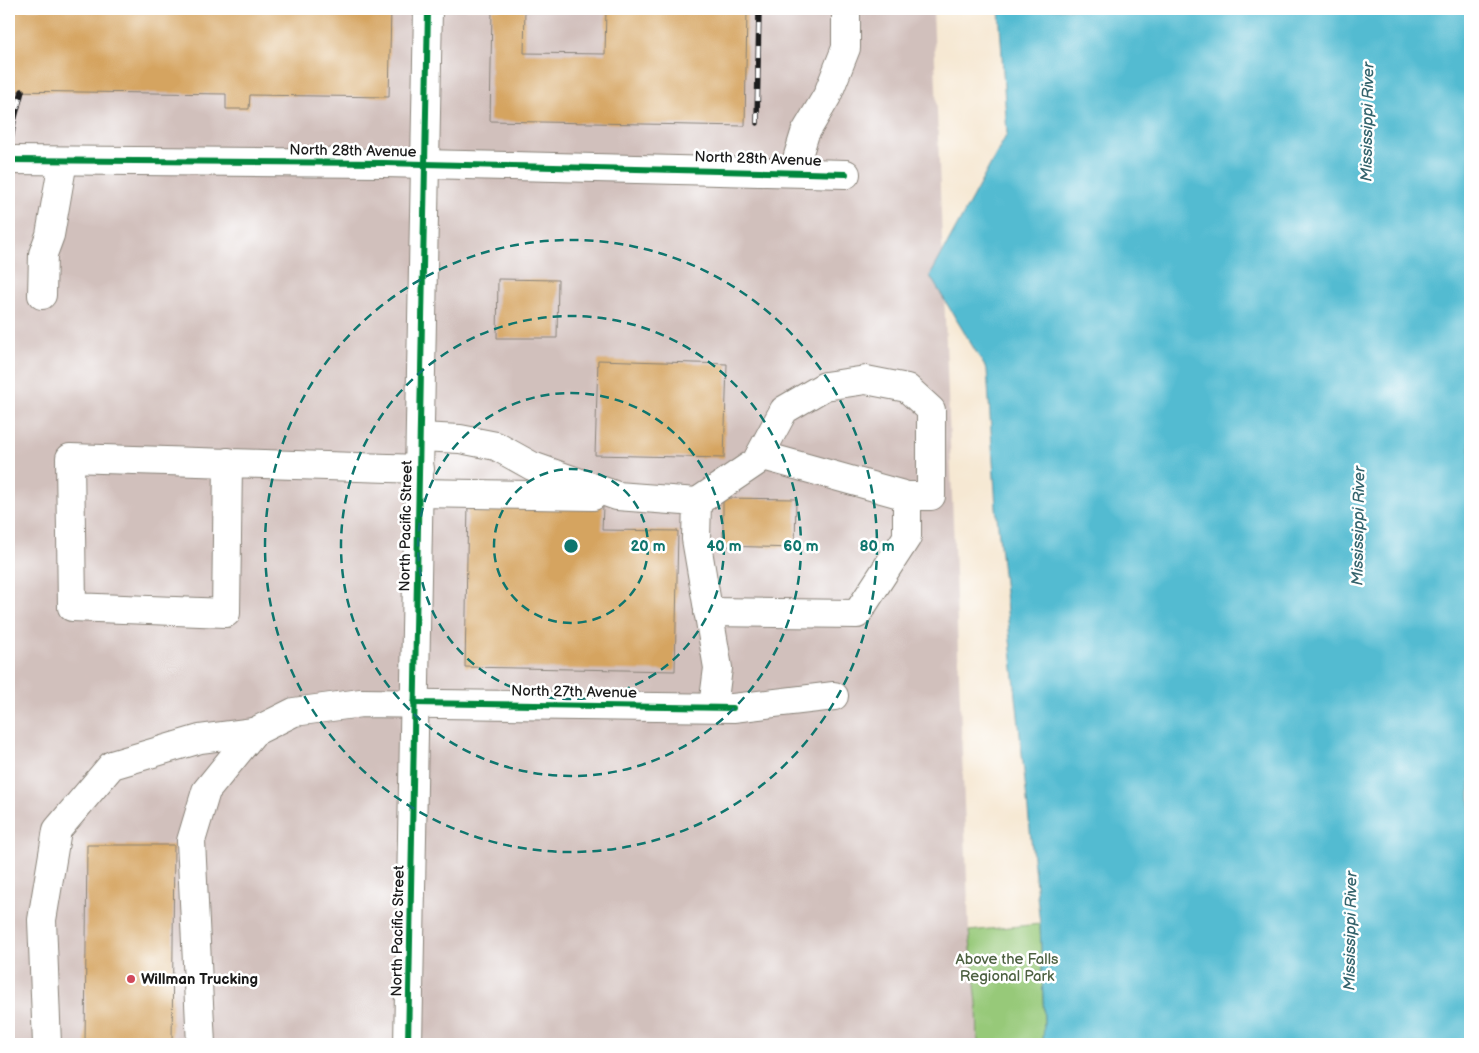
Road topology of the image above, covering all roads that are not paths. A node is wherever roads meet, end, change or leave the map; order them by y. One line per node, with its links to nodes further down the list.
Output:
1 (428, 9): 5 (street, North Pacific Street)
2 (846, 9): 6 (street)
3 (9, 160): 4 (street, North 28th Avenue)
4 (63, 161): 5 (street, North 28th Avenue); 8 (street)
5 (424, 164): 6 (street, North 28th Avenue); 9 (street, North Pacific Street)
6 (793, 172): 7 (street, North 28th Avenue)
7 (846, 174)
8 (42, 295)
9 (420, 437): 12 (street, North Pacific Street); 13 (street)
10 (760, 455): 14 (street); 14 (street); 15 (street)
11 (228, 462): 11 (street); 12 (street)
12 (419, 481): 13 (street); 18 (street, North Pacific Street)
13 (617, 496): 15 (street)
14 (919, 496): 16 (street)
15 (697, 502): 16 (street)
16 (708, 612): 19 (street)
17 (834, 696): 19 (street, North 27th Avenue)
18 (414, 703): 19 (street, North 27th Avenue); 20 (street, North 27th Avenue); 23 (street, North Pacific Street)
19 (723, 707)
20 (254, 732): 21 (street); 22 (street)
21 (47, 1044)
22 (201, 1044)
23 (408, 1044)

